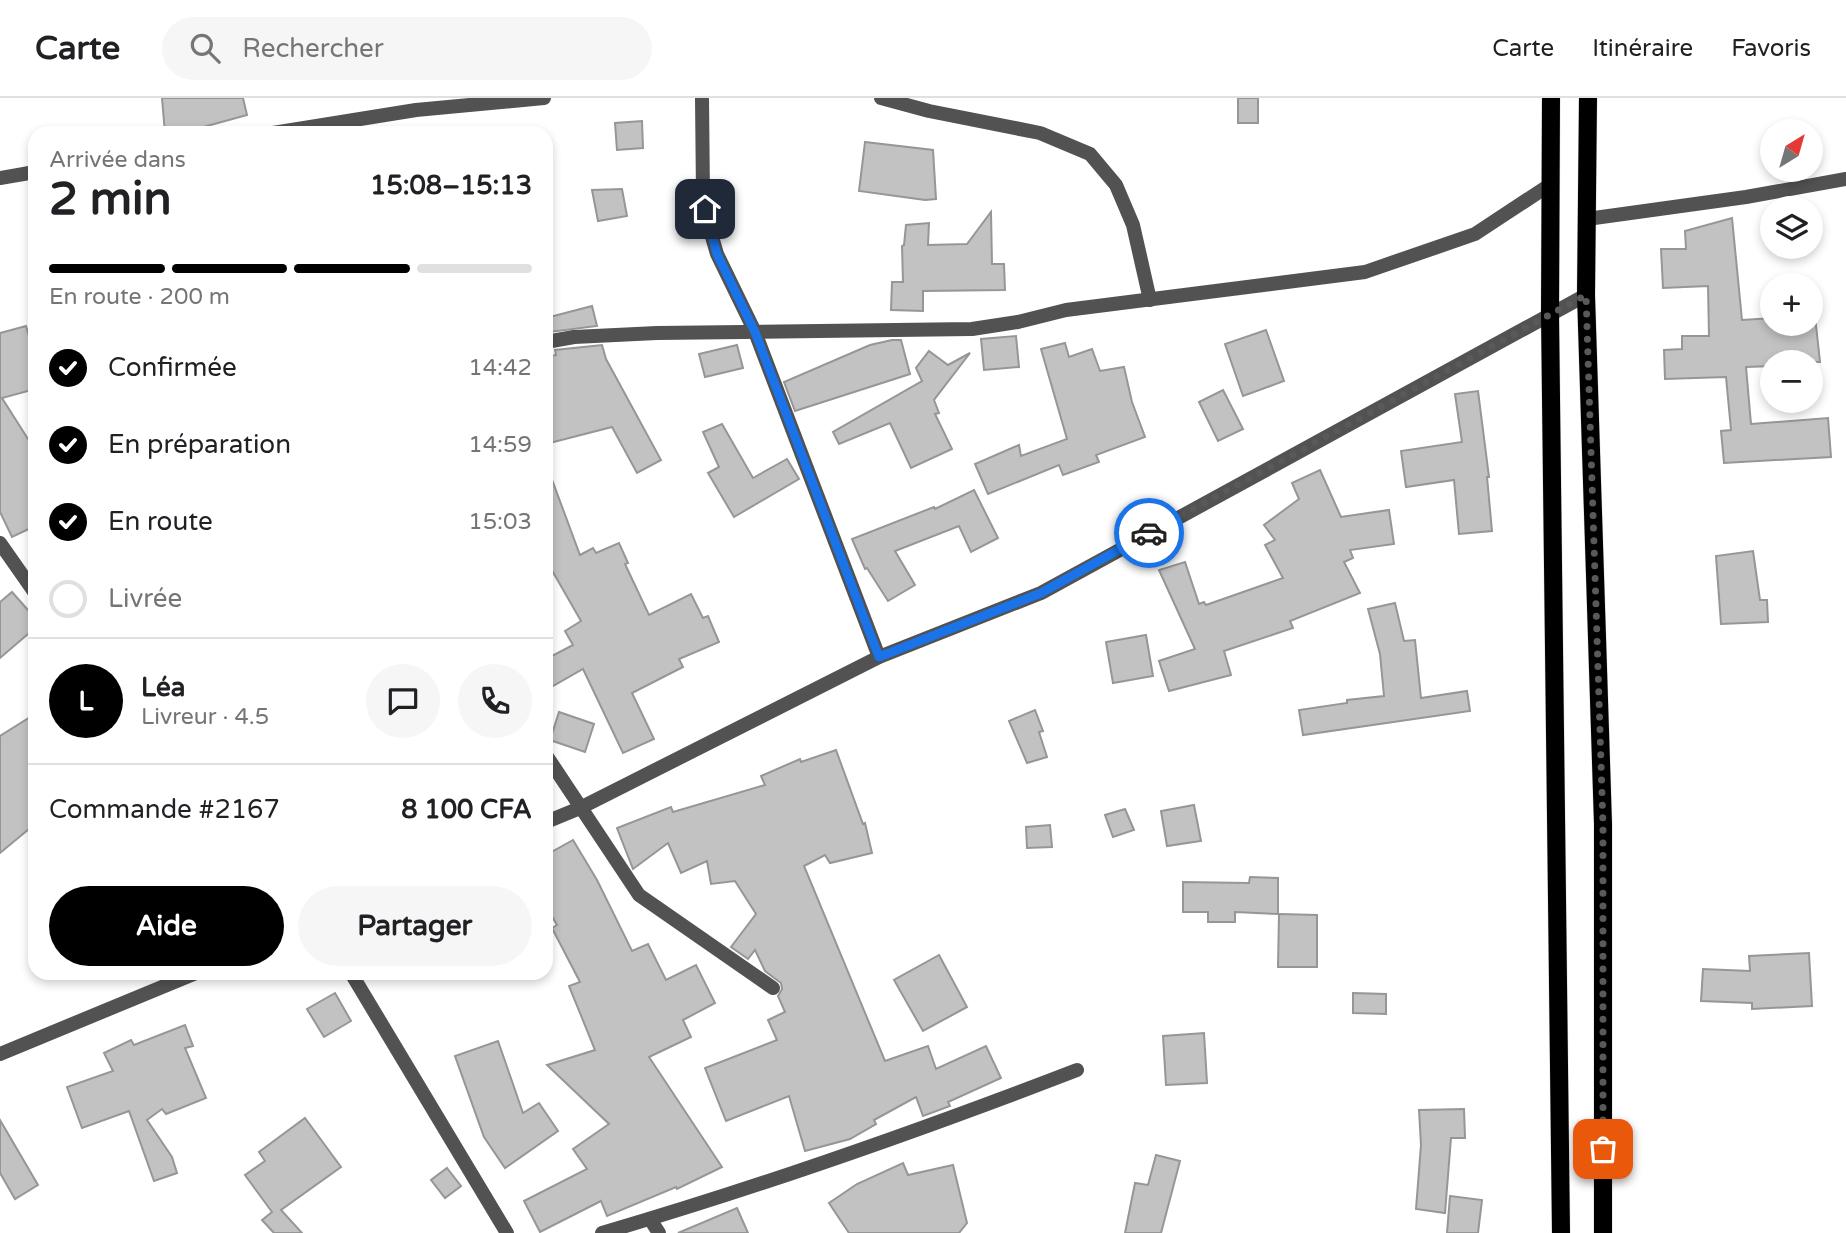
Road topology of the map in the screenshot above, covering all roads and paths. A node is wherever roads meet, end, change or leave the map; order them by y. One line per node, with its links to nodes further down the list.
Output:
1 (544, 98): 6 (street)
2 (702, 98): 15 (street)
3 (881, 98): 13 (street)
4 (1551, 98): 10 (main road)
5 (1588, 98): 11 (main road)
6 (317, 126)
7 (28, 173): 8 (street)
8 (0, 178)
9 (1846, 179): 11 (street)
10 (1550, 184): 13 (street); 14 (main road)
11 (1587, 219): 12 (main road)
12 (1586, 295): 14 (street); 33 (main road)
13 (1150, 300): 15 (street)
14 (1550, 314): 19 (street); 32 (main road)
15 (755, 332): 16 (street); 19 (street)
16 (553, 341)
17 (0, 543): 18 (street)
18 (28, 583)
19 (879, 657): 21 (street)
20 (553, 766): 21 (street)
21 (580, 808): 22 (street); 25 (street)
22 (553, 819)
23 (179, 980): 26 (street)
24 (355, 980): 29 (street)
25 (773, 988)
26 (0, 1054)
27 (1077, 1070): 28 (street)
28 (650, 1219): 30 (street); 31 (street)
29 (507, 1233)
30 (602, 1233)
31 (659, 1233)
32 (1561, 1233)
33 (1603, 1233)

